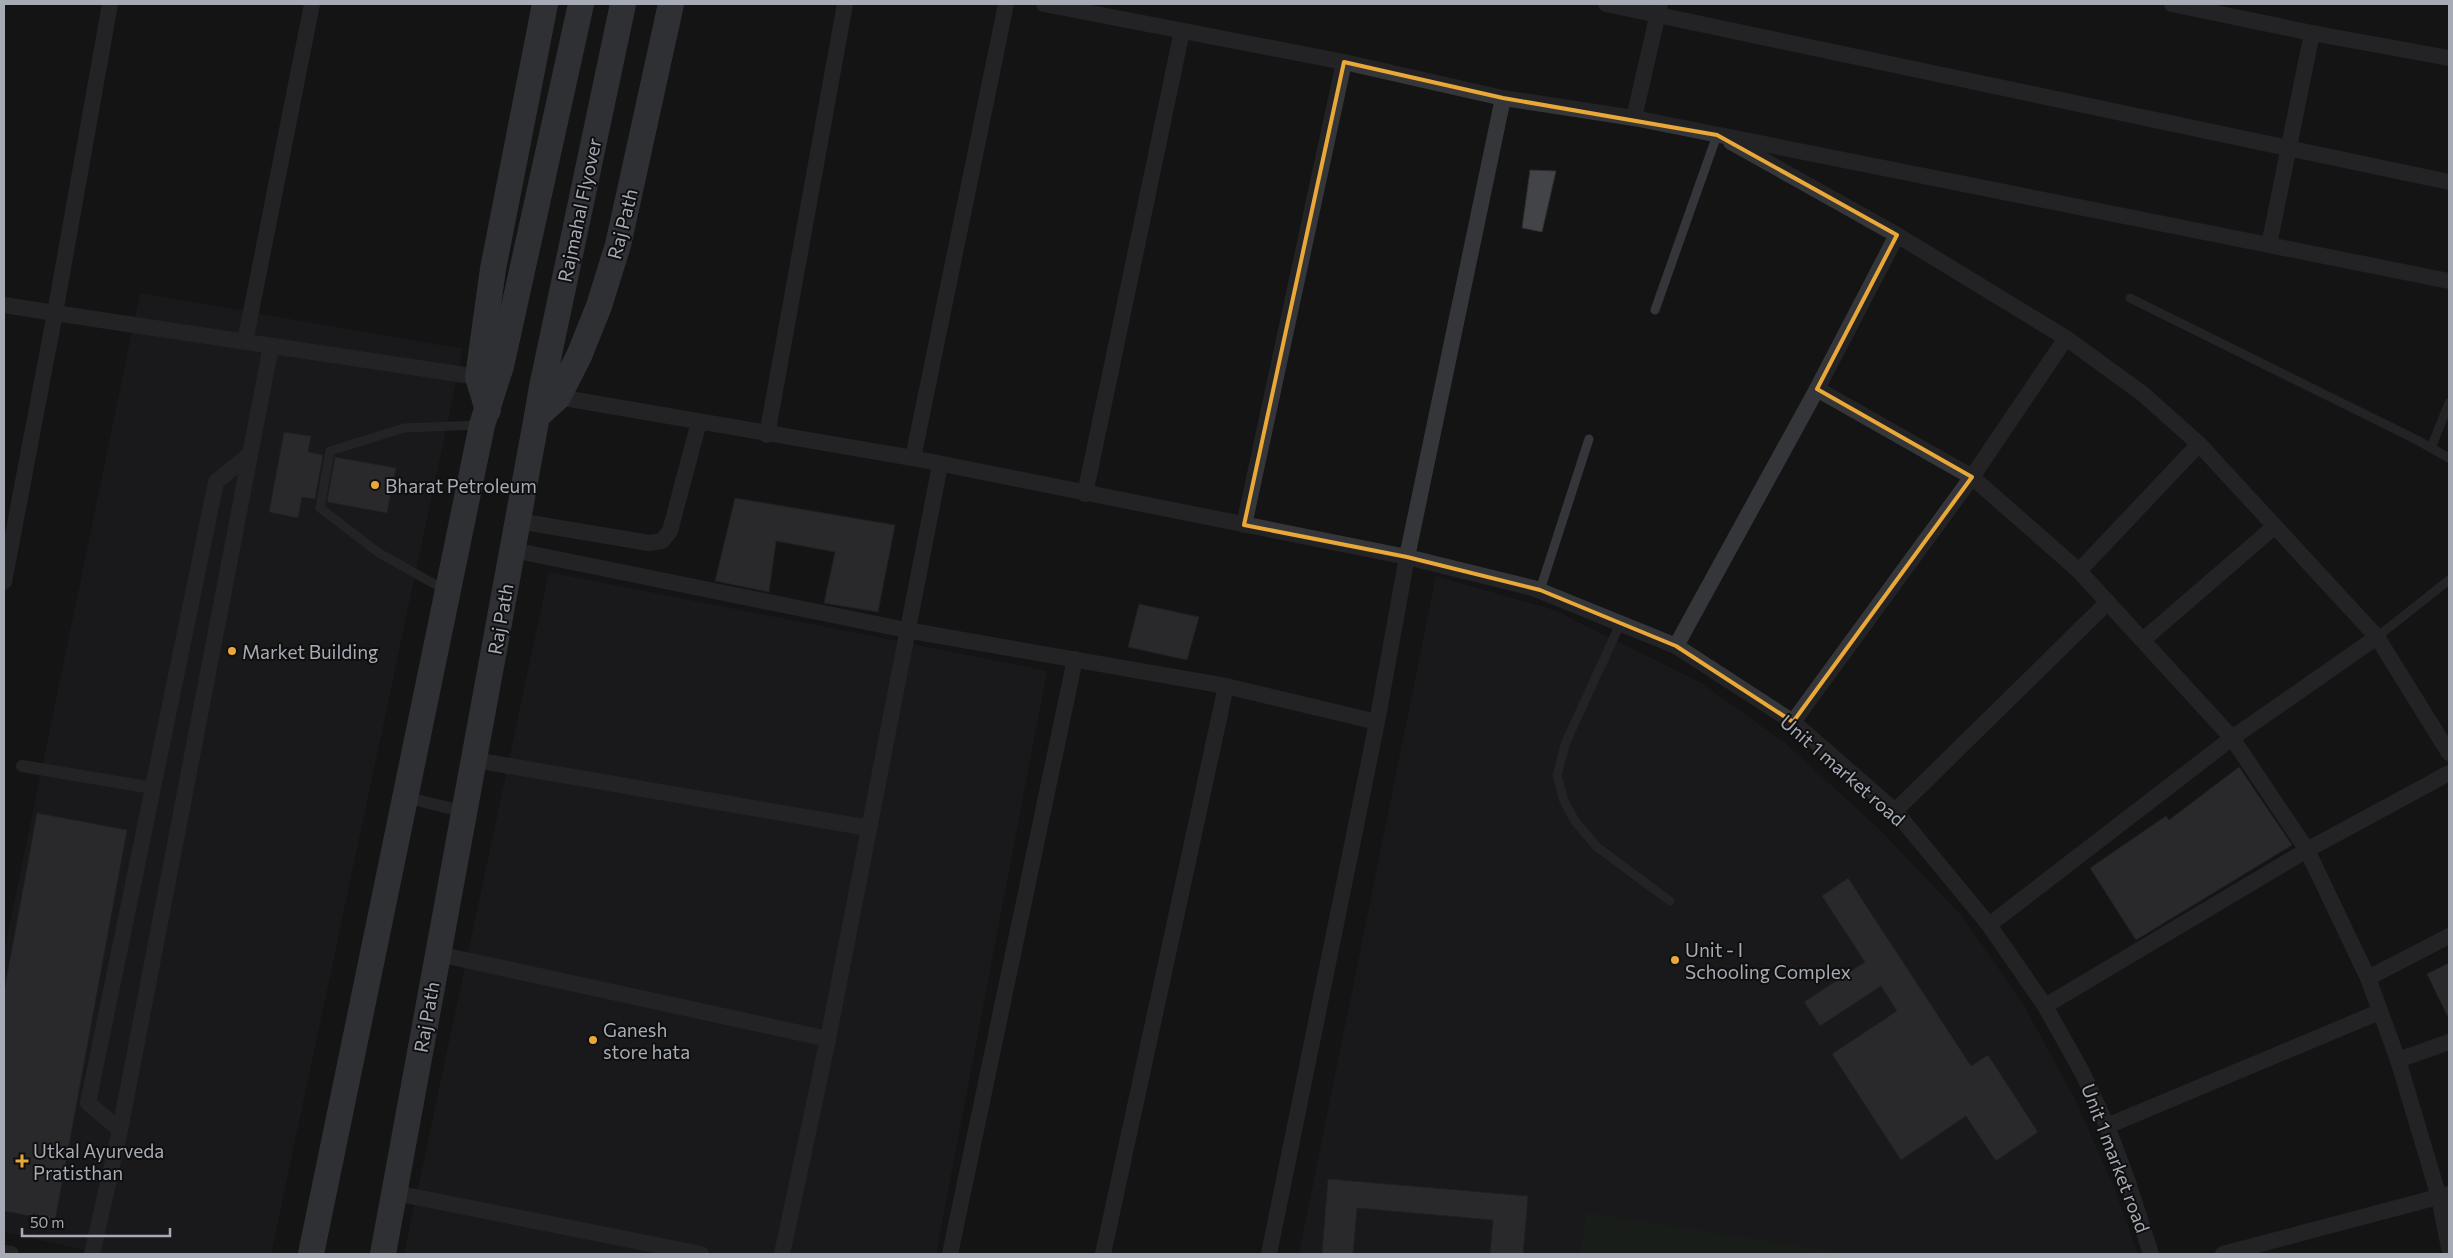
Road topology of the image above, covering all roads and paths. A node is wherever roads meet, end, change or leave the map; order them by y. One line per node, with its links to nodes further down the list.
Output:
1 (110, 4): 28 (street)
2 (312, 4): 30 (street)
3 (545, 4): 32 (main road)
4 (581, 4): 37 (main road)
5 (623, 4): 36 (main road, Rajmahal Flyover)
6 (671, 4): 34 (main road, Raj Path)
7 (845, 4): 39 (street)
8 (1006, 4): 44 (street)
9 (1044, 4): 13 (street)
10 (1606, 4): 12 (street)
11 (2172, 4): 14 (street)
12 (1658, 9): 18 (street); 20 (street)
13 (1182, 31): 16 (street); 48 (street)
14 (2312, 33): 15 (street); 20 (street)
15 (2449, 58)
16 (1344, 62): 17 (street); 50 (street)
17 (1503, 98): 18 (street); 53 (street)
18 (1634, 118): 19 (street)
19 (1716, 135): 22 (street); 23 (street); 27 (lane)
20 (2289, 148): 21 (street); 23 (street)
21 (2449, 182)
22 (1897, 236): 29 (street); 33 (street)
23 (2269, 245): 24 (street)
24 (2449, 281)
25 (2130, 298): 42 (lane)
26 (4, 304): 28 (street)
27 (1654, 310)
28 (54, 313): 30 (street); 56 (street)
29 (2066, 338): 41 (street); 47 (street)
30 (245, 342): 31 (street)
31 (271, 346): 32 (street); 43 (street)
32 (478, 377): 37 (main road)
33 (1817, 389): 47 (street); 64 (street)
34 (558, 397): 36 (main road, Raj Path); 38 (street, Unit 1 market road)
35 (2449, 403): 42 (lane)
36 (538, 416): 49 (main road, Raj Path)
37 (485, 418): 58 (main road); 58 (lane)
38 (699, 422): 39 (street, Unit 1 market road); 49 (street)
39 (767, 435): 44 (street, Unit 1 market road)
40 (1589, 438): 57 (lane)
41 (2199, 444): 51 (street); 54 (street)
42 (2431, 448): 45 (lane)
43 (249, 455): 74 (street); 91 (street)
44 (913, 458): 46 (street, Unit 1 market road)
45 (2449, 458)
46 (940, 465): 48 (street, Unit 1 market road); 61 (street)
47 (1972, 476): 54 (street); 68 (street)
48 (1085, 494): 50 (street, Unit 1 market road)
49 (518, 521): 52 (main road, Raj Path)
50 (1244, 525): 53 (street, Unit 1 market road)
51 (2275, 526): 62 (street); 63 (street)
52 (513, 550): 61 (street); 71 (main road, Raj Path)
53 (1407, 557): 57 (street, Unit 1 market road); 67 (street)
54 (2079, 571): 59 (street)
55 (2449, 580): 62 (lane)
56 (4, 582)
57 (1540, 590): 60 (street, Unit 1 market road)
58 (448, 592): 75 (main road)
59 (2108, 602): 63 (street); 76 (street)
60 (1621, 622): 64 (street, Unit 1 market road); 80 (lane)
61 (906, 630): 65 (street); 78 (street)
62 (2377, 637): 69 (street); 70 (street)
63 (2143, 640): 69 (street)
64 (1676, 646): 68 (street, Unit 1 market road)
65 (1075, 659): 66 (street); 102 (street)
66 (1226, 686): 67 (street); 103 (street)
67 (1377, 722): 104 (street)
68 (1793, 722): 76 (street, Unit 1 market road)
69 (2232, 738): 79 (street); 81 (street)
70 (2449, 753)
71 (475, 760): 77 (main road, Raj Path); 78 (street)
72 (22, 766): 74 (street)
73 (2449, 773): 79 (street)
74 (153, 788): 91 (street)
75 (405, 798): 77 (street); 98 (main road)
76 (1895, 810): 81 (street, Unit 1 market road)
77 (465, 812): 83 (main road, Raj Path)
78 (869, 828): 87 (street)
79 (2307, 850): 84 (street); 85 (street)
80 (1670, 901)
81 (1989, 925): 85 (street, Unit 1 market road)
82 (2449, 936): 84 (street)
83 (438, 954): 87 (street); 92 (main road, Raj Path)
84 (2368, 978): 86 (street)
85 (2045, 1006): 90 (street, Unit 1 market road)
86 (2379, 1012): 89 (street); 90 (street)
87 (828, 1039): 101 (street)
88 (2449, 1042): 89 (street)
89 (2398, 1060): 93 (street)
90 (2107, 1126): 105 (street, Unit 1 market road)
91 (120, 1130): 97 (street)
92 (395, 1193): 99 (main road, Raj Path); 100 (street)
93 (2444, 1195): 94 (street); 106 (street)
94 (2449, 1248)
95 (4, 1253): 96 (street)
96 (11, 1254)
97 (92, 1254)
98 (311, 1254)
99 (383, 1254)
100 (701, 1254)
101 (782, 1254)
102 (950, 1254)
103 (1103, 1254)
104 (1269, 1254)
105 (2151, 1254)
106 (2223, 1254)

